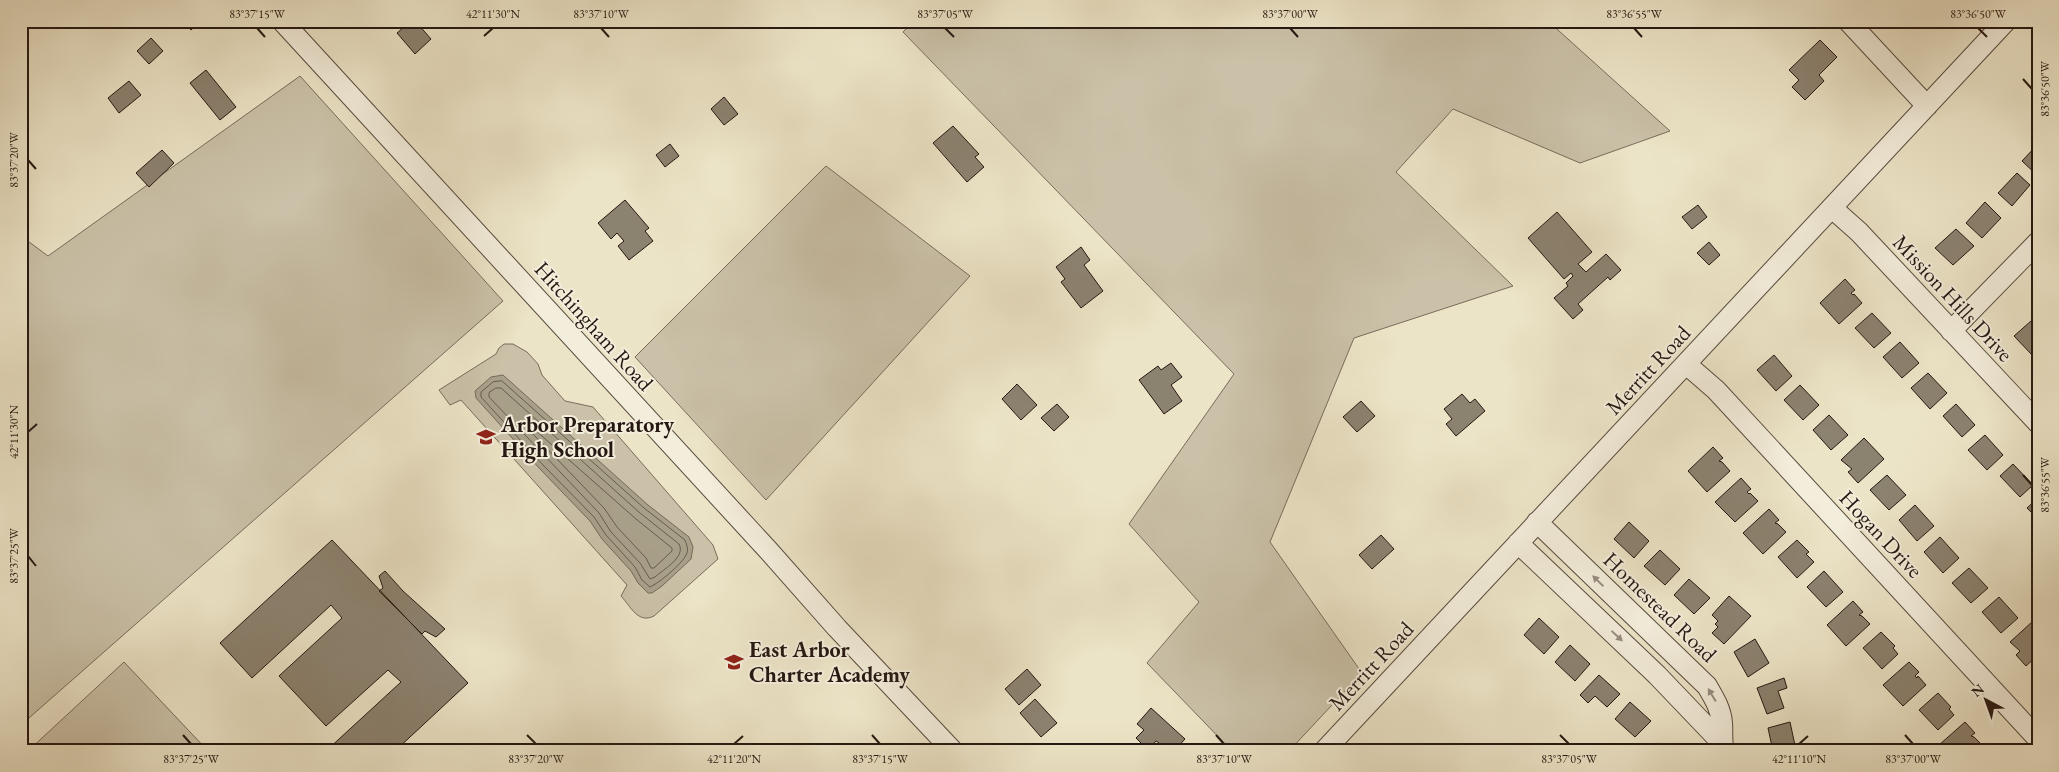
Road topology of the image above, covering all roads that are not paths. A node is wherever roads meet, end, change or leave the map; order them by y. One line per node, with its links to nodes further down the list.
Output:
1 (1848, 21): 4 (street)
2 (2006, 21): 4 (street, Merritt Road)
3 (288, 24): 14 (street, Hitchingham Road)
4 (1927, 106): 5 (street, Merritt Road)
5 (1832, 208): 7 (street, Mission Hills Drive); 8 (street, Merritt Road)
6 (2038, 242): 7 (street)
7 (1951, 331): 9 (street, Mission Hills Drive)
8 (1686, 364): 10 (street, Merritt Road); 12 (street, Hogan Drive)
9 (2038, 423)
10 (1537, 522): 11 (street, Merritt Road); 13 (street, Homestead Road, one-way to 10)
11 (1518, 543): 13 (street, Homestead Road, one-way to 13); 15 (street, Merritt Road)
12 (2038, 740)
13 (1723, 746)
14 (953, 751)
15 (1324, 751)

